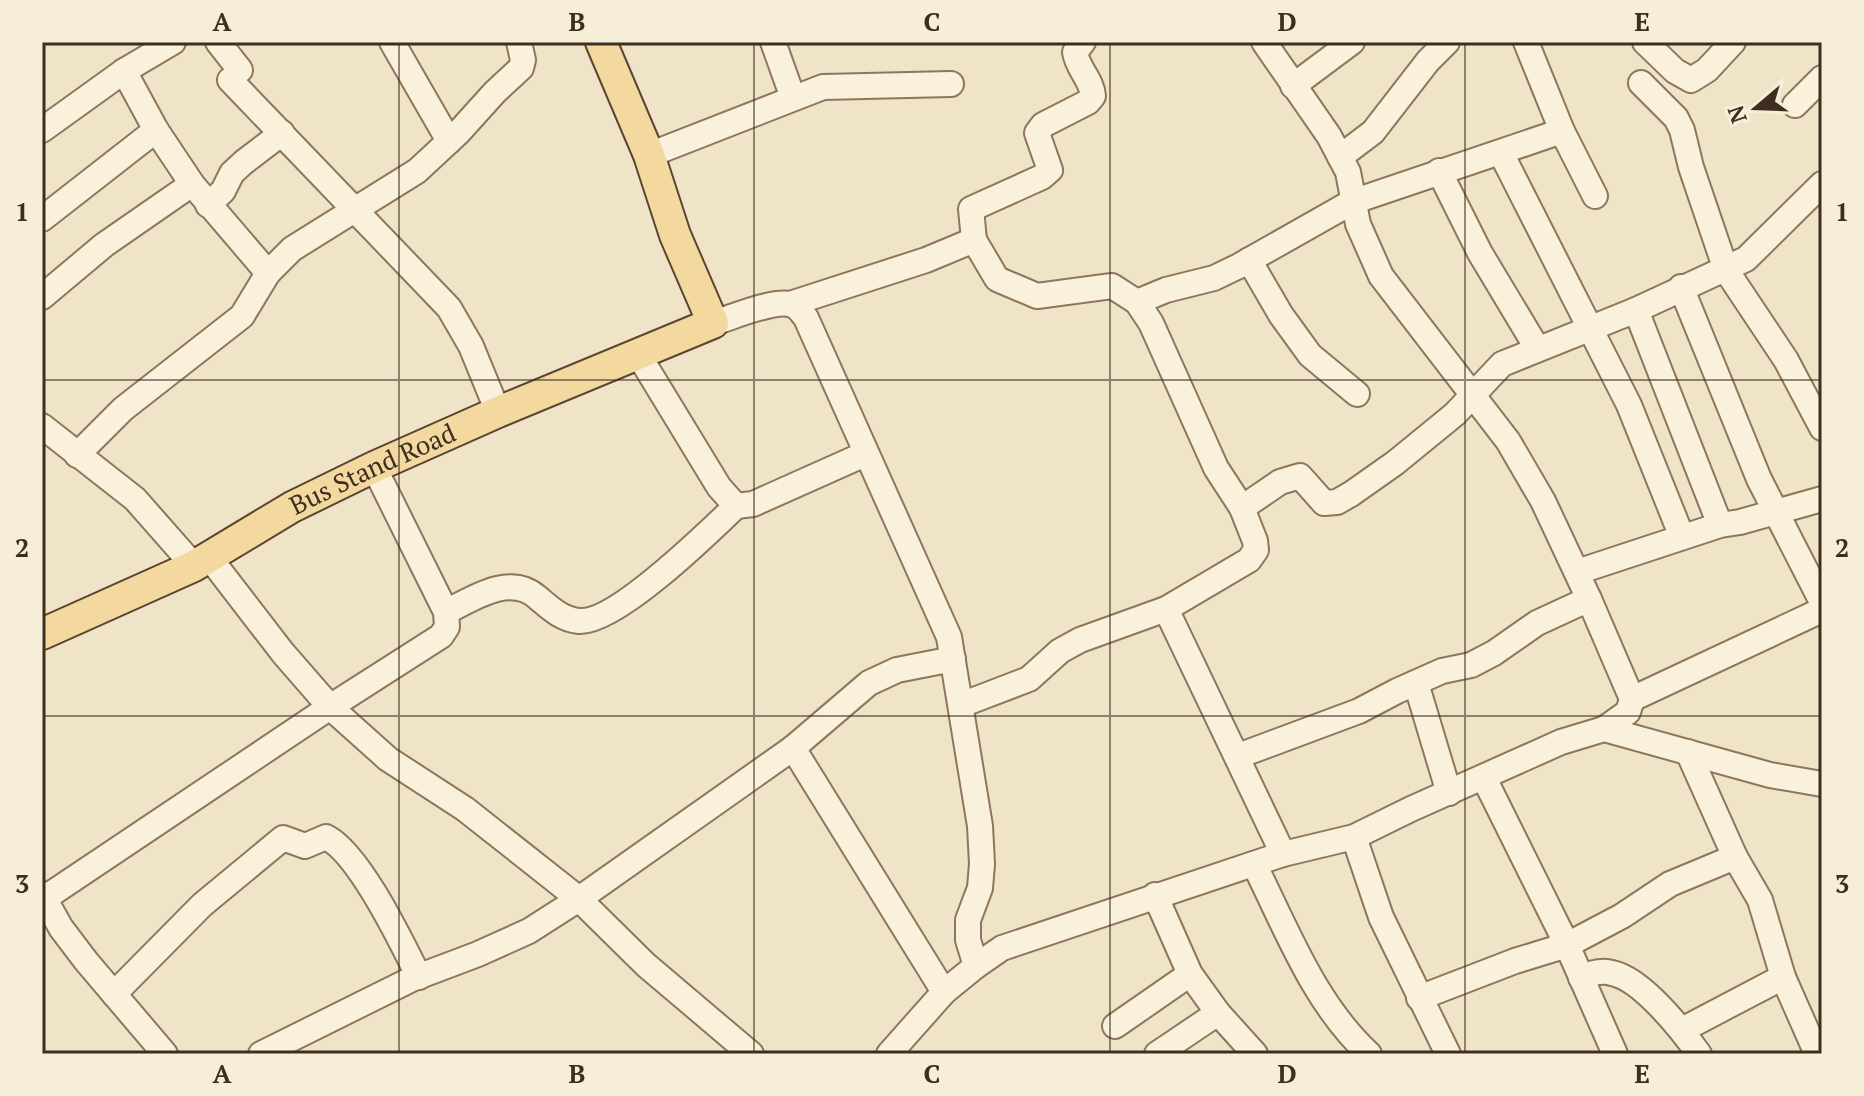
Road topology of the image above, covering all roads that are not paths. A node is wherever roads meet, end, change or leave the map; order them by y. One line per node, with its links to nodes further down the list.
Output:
1 (173, 42): 14 (street)
2 (218, 42): 24 (street)
3 (392, 42): 25 (street)
4 (519, 42): 25 (street)
5 (601, 42): 27 (main road)
6 (773, 42): 19 (street)
7 (1083, 42): 37 (street)
8 (1264, 42): 18 (street)
9 (1352, 42): 18 (street)
10 (1447, 42): 28 (street)
11 (1526, 42): 23 (street)
12 (1645, 42): 13 (street)
13 (1733, 42)
14 (124, 71): 21 (street); 22 (street)
15 (1822, 78): 20 (street)
16 (1641, 83): 39 (street)
17 (951, 84): 19 (street)
18 (1293, 86): 28 (street)
19 (793, 98): 27 (street)
20 (1795, 105)
21 (42, 130)
22 (156, 130): 30 (street); 36 (street)
23 (1562, 131): 26 (street); 32 (street)
24 (282, 133): 34 (street); 35 (street)
25 (449, 141): 35 (street)
26 (1501, 153): 29 (street); 47 (street)
27 (649, 155): 46 (main road)
28 (1340, 157): 33 (street)
29 (1439, 171): 33 (street); 48 (street)
30 (192, 184): 34 (street); 42 (street)
31 (1822, 184): 39 (street)
32 (1595, 196)
33 (1352, 202): 38 (street); 51 (street)
34 (208, 205): 40 (street)
35 (354, 209): 40 (street); 52 (street)
36 (42, 219)
37 (974, 240): 43 (street); 44 (street)
38 (1249, 260): 43 (street); 50 (street)
39 (1726, 270): 41 (street); 54 (street)
40 (268, 273): 56 (street)
41 (1681, 287): 45 (street); 61 (street)
42 (42, 297)
43 (1137, 302): 60 (street)
44 (790, 304): 46 (street); 55 (street)
45 (1636, 310): 47 (street); 62 (street)
46 (713, 323): 49 (main road, Bus Stand Road)
47 (1590, 329): 48 (street); 63 (street)
48 (1537, 348): 51 (street)
49 (638, 354): 52 (main road, Bus Stand Road); 59 (street)
50 (1357, 394)
51 (1472, 397): 60 (street); 65 (street)
52 (498, 412): 57 (main road, Bus Stand Road)
53 (42, 426): 56 (street)
54 (1822, 428)
55 (865, 454): 59 (street); 72 (street)
56 (77, 455): 64 (street)
57 (374, 467): 64 (main road, Bus Stand Road); 70 (street)
58 (1822, 499): 61 (street)
59 (736, 506): 70 (street)
60 (1242, 508): 68 (street)
61 (1778, 512): 62 (street); 67 (street)
62 (1720, 525): 63 (street)
63 (1682, 537): 65 (street)
64 (202, 561): 71 (main road, Bus Stand Road); 76 (street)
65 (1577, 572): 66 (street)
66 (1589, 599): 73 (street); 74 (street)
67 (1822, 602)
68 (1166, 609): 75 (street); 80 (street)
69 (1822, 610): 74 (street)
70 (446, 612): 76 (street)
71 (42, 634)
72 (953, 659): 75 (street); 78 (street)
73 (1416, 683): 80 (street); 83 (street)
74 (1632, 699): 77 (street)
75 (961, 705): 92 (street)
76 (330, 707): 89 (street); 90 (street)
77 (1604, 729): 79 (street); 81 (street)
78 (793, 748): 90 (street); 97 (street)
79 (1688, 752): 82 (street); 86 (street)
80 (1238, 756): 85 (street)
81 (1484, 778): 83 (street); 91 (street)
82 (1822, 784)
83 (1449, 793): 84 (street)
84 (1354, 837): 85 (street); 99 (street)
85 (1283, 854): 87 (street)
86 (1735, 857): 91 (street); 95 (street)
87 (1254, 864): 88 (street); 109 (street)
88 (1155, 895): 92 (street); 93 (street)
89 (44, 896): 98 (street)
90 (579, 899): 94 (street); 105 (street)
91 (1567, 945): 96 (street); 99 (street)
92 (976, 966): 97 (street)
93 (1190, 974): 100 (street); 101 (street)
94 (419, 977): 98 (street); 104 (street)
95 (1783, 977): 102 (street); 113 (street)
96 (1581, 978): 102 (street); 111 (street)
97 (944, 992): 106 (street)
98 (114, 994): 103 (street)
99 (1419, 998): 110 (street)
100 (1218, 1013): 107 (street); 108 (street)
101 (1115, 1026)
102 (1682, 1030): 112 (street)
103 (165, 1054)
104 (261, 1054)
105 (751, 1054)
106 (889, 1054)
107 (1157, 1054)
108 (1255, 1054)
109 (1369, 1054)
110 (1448, 1054)
111 (1615, 1054)
112 (1699, 1054)
113 (1817, 1054)

